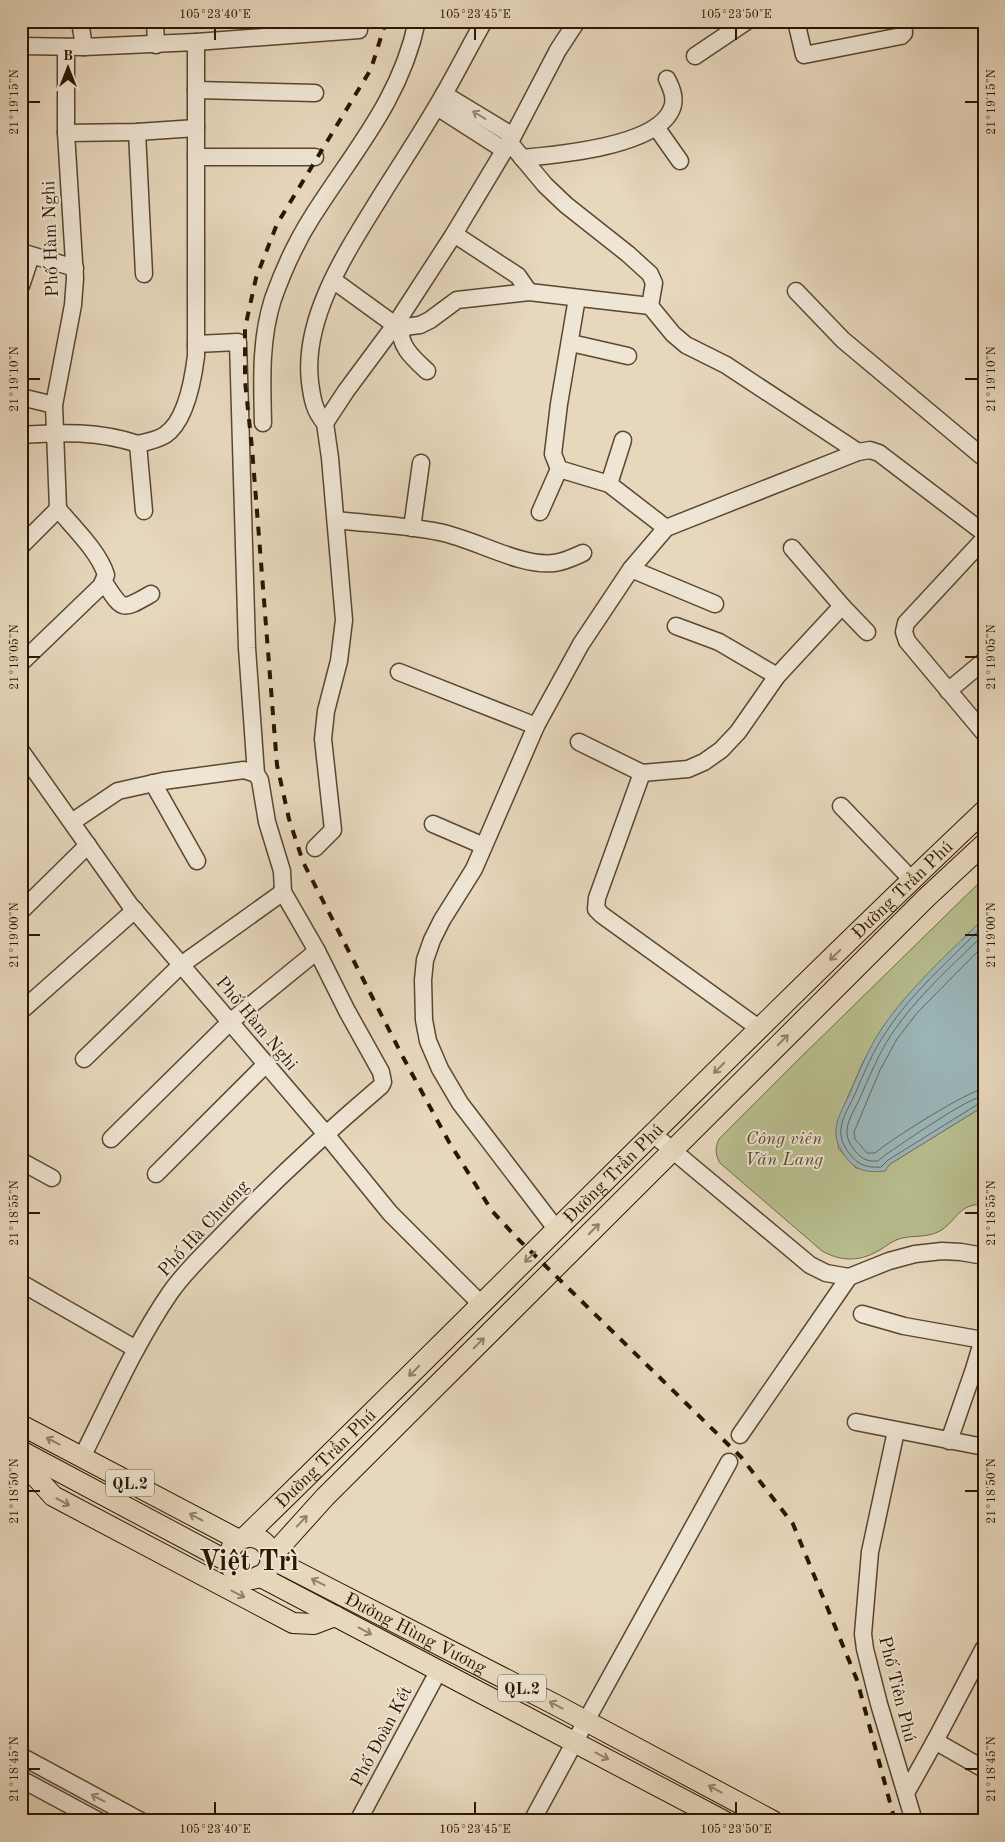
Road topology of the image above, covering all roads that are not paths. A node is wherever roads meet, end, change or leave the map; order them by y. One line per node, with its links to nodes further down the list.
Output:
1 (80, 21): 13 (street)
2 (155, 21): 11 (street)
3 (417, 21): 46 (street)
4 (484, 21): 19 (street)
5 (577, 21): 24 (street)
6 (747, 21): 15 (street)
7 (796, 21): 8 (street)
8 (903, 21)
9 (359, 30): 10 (street)
10 (196, 42): 11 (street); 17 (street)
11 (156, 45): 13 (street)
12 (21, 46): 14 (street)
13 (84, 47): 14 (street)
14 (66, 48): 23 (street, Phố Hàm Nghi)
15 (695, 56)
16 (666, 80): 21 (street)
17 (196, 90): 18 (street); 20 (street)
18 (315, 94)
19 (441, 101): 24 (street); 33 (street)
20 (196, 128): 22 (street); 25 (street)
21 (656, 128): 27 (street); 28 (street)
22 (137, 132): 23 (street); 32 (street)
23 (66, 133): 31 (street, Phố Hàm Nghi)
24 (509, 143): 27 (street); 29 (street)
25 (196, 157): 26 (street); 41 (street)
26 (315, 157)
27 (522, 158): 38 (street)
28 (680, 160)
29 (454, 234): 36 (street); 39 (street)
30 (26, 254): 31 (street); 34 (street)
31 (75, 268): 45 (street, Phố Hàm Nghi)
32 (144, 274)
33 (333, 280): 39 (street); 47 (street)
34 (21, 286)
35 (796, 291): 53 (street)
36 (530, 292): 37 (street); 39 (street)
37 (577, 298): 38 (street); 40 (street)
38 (650, 306): 52 (street)
39 (398, 326): 43 (street); 47 (street)
40 (570, 342): 42 (street); 55 (street)
41 (196, 344): 51 (street); 85 (street)
42 (628, 356)
43 (427, 371)
44 (21, 397): 45 (street)
45 (54, 405): 48 (street, Phố Hàm Nghi)
46 (263, 423)
47 (325, 423): 60 (street)
48 (56, 432): 49 (street); 51 (street); 57 (street, Phố Hàm Nghi)
49 (21, 435)
50 (623, 440): 56 (street)
51 (138, 444): 58 (street)
52 (858, 452): 62 (street); 63 (street)
53 (984, 458)
54 (421, 463): 61 (street)
55 (560, 469): 56 (street); 59 (street)
56 (609, 484): 62 (street)
57 (58, 509): 65 (street); 69 (street)
58 (144, 511)
59 (540, 512)
60 (336, 520): 61 (street); 94 (street)
61 (412, 528): 67 (street)
62 (666, 528): 68 (street)
63 (984, 533)
64 (984, 539): 79 (street)
65 (21, 546)
66 (792, 548): 72 (street)
67 (583, 553)
68 (632, 569): 71 (street); 80 (street)
69 (104, 582): 70 (street); 76 (street)
70 (151, 594)
71 (715, 604)
72 (842, 606): 74 (street); 78 (street)
73 (676, 626): 78 (street)
74 (867, 632)
75 (984, 661): 79 (street)
76 (21, 663)
77 (399, 672): 80 (street)
78 (777, 676): 84 (street)
79 (948, 692): 81 (street)
80 (536, 726): 93 (street)
81 (984, 733)
82 (579, 742): 84 (street)
83 (21, 751): 89 (street, Phố Hàm Nghi)
84 (642, 773): 104 (street)
85 (256, 774): 86 (street); 97 (street)
86 (153, 783): 89 (street); 95 (street)
87 (841, 806): 96 (street)
88 (984, 811): 96 (main road, Đường Trần Phú)
89 (72, 822): 92 (street, Phố Hàm Nghi)
90 (433, 824): 93 (street)
91 (984, 844): 110 (main road, Đường Trần Phú, one-way to 91)
92 (88, 845): 98 (street, Phố Hàm Nghi); 99 (street)
93 (484, 846): 114 (street)
94 (315, 848)
95 (198, 861)
96 (912, 880): 104 (main road, Đường Trần Phú, one-way to 104)
97 (283, 892): 100 (street); 101 (street)
98 (134, 910): 101 (street, Phố Hàm Nghi); 102 (street)
99 (21, 911)
100 (317, 951): 103 (street); 107 (street, Phố Hà Chương)
101 (181, 965): 103 (street, Phố Hàm Nghi); 105 (street)
102 (21, 1011)
103 (230, 1022): 106 (street, Phố Hàm Nghi); 109 (street)
104 (760, 1029): 108 (main road, Đường Trần Phú, one-way to 108)
105 (84, 1059)
106 (266, 1064): 107 (street, Phố Hàm Nghi); 112 (street)
107 (325, 1133): 118 (street, Phố Hàm Nghi); 121 (street, Phố Hà Chương)
108 (653, 1134): 110 (street); 114 (main road, Đường Trần Phú)
109 (110, 1139)
110 (673, 1150): 116 (street); 132 (main road, Đường Trần Phú, one-way to 110)
111 (21, 1161): 113 (street)
112 (156, 1174)
113 (52, 1178)
114 (557, 1230): 118 (main road, Đường Trần Phú, one-way to 118)
115 (984, 1256): 116 (street)
116 (849, 1277): 125 (street)
117 (21, 1283): 121 (street)
118 (481, 1304): 131 (main road, Đường Trần Phú, one-way to 131)
119 (862, 1314): 120 (street)
120 (983, 1338): 126 (street)
121 (136, 1349): 129 (street, Phố Hà Chương)
122 (856, 1422): 124 (street)
123 (21, 1425): 129 (main road, QL.2, one-way to 123)
124 (896, 1431): 126 (street); 146 (street, Phố Tiên Phú)
125 (740, 1435)
126 (949, 1441): 127 (street)
127 (984, 1447)
128 (22, 1451): 133 (main road, QL.2); 135 (main road, one-way to 135)
129 (82, 1457): 131 (main road, QL.2, one-way to 129)
130 (729, 1462): 138 (street)
131 (242, 1539): 132 (main road, QL.2); 133 (main road)
132 (270, 1558): 134 (main road); 138 (main road, Đường Hùng Vương / QL.2, one-way to 132)
133 (229, 1562): 134 (main road, QL.2)
134 (259, 1576): 135 (main road, Đường Hùng Vương / QL.2)
135 (335, 1616): 137 (main road, Đường Hùng Vương / QL.2, one-way to 137)
136 (984, 1648): 140 (street, Phố Tiên Phú)
137 (439, 1670): 139 (main road, Đường Hùng Vương / QL.2); 149 (street, Phố Đoàn Kết)
138 (586, 1721): 139 (street); 152 (main road, Đường Hùng Vương / QL.2, one-way to 138)
139 (575, 1741): 150 (street); 151 (main road, Đường Hùng Vương / QL.2, one-way to 151)
140 (935, 1741): 142 (street); 146 (street, Phố Tiên Phú)
141 (21, 1756): 143 (street)
142 (984, 1770)
143 (54, 1774): 145 (street); 148 (street, one-way to 143)
144 (21, 1779): 145 (street)
145 (44, 1792): 147 (street)
146 (906, 1793): 153 (street)
147 (99, 1821)
148 (141, 1821)
149 (358, 1821)
150 (532, 1821)
151 (724, 1821)
152 (773, 1821)
153 (914, 1821)

